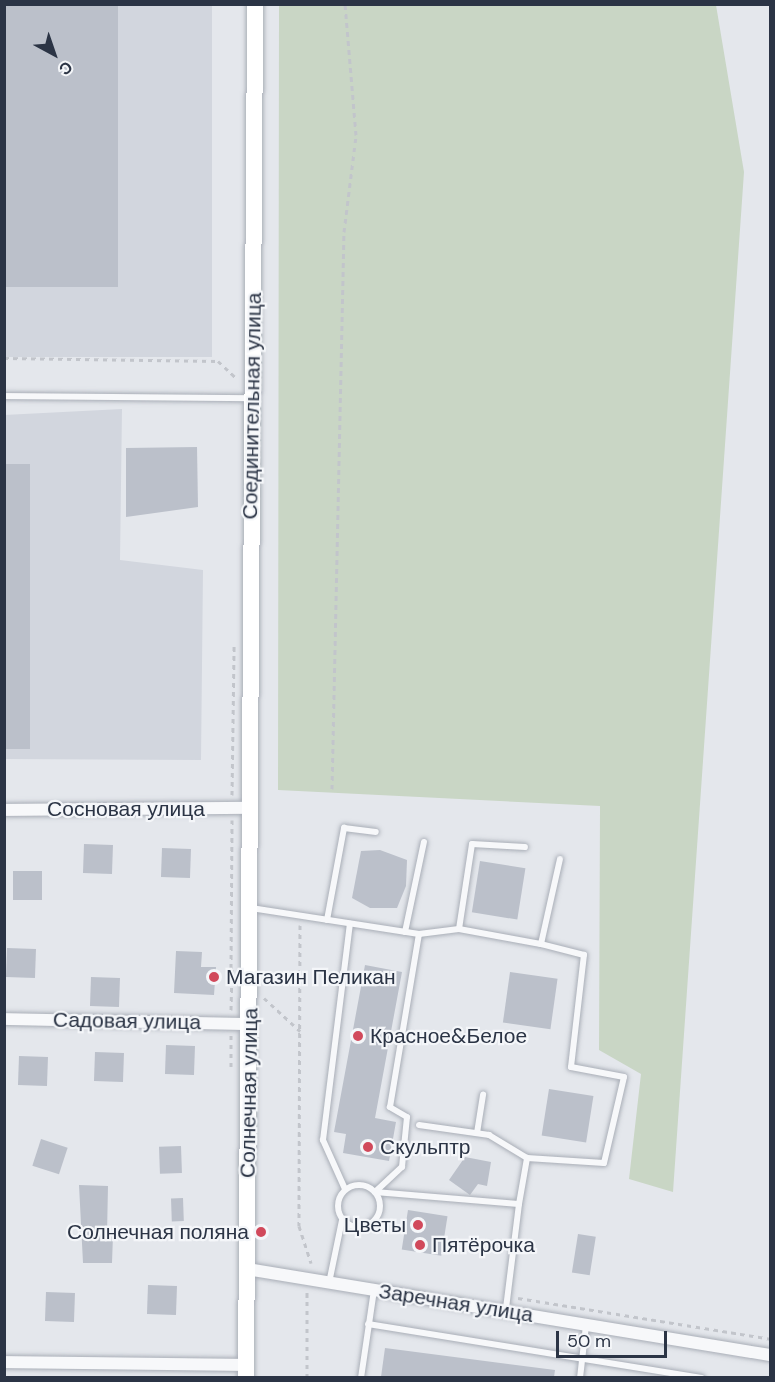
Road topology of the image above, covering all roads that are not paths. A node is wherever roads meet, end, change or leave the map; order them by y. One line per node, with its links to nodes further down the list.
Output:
1 (255, 4): 3 (street, Соединительная улица)
2 (4, 396): 3 (lane)
3 (253, 398): 4 (street, Соединительная улица)
4 (237, 808): 5 (street, Сосновая улица); 10 (street, Солнечная улица)
5 (4, 810)
6 (376, 832): 11 (lane)
7 (424, 842): 14 (lane)
8 (525, 847): 13 (lane)
9 (560, 859): 16 (lane)
10 (249, 908): 11 (lane); 18 (street, Солнечная улица)
11 (327, 920): 12 (lane)
12 (350, 924): 14 (lane); 23 (lane)
13 (459, 930): 15 (lane); 16 (lane)
14 (405, 932): 15 (lane)
15 (419, 934): 24 (lane)
16 (541, 944): 22 (lane)
17 (4, 1019): 18 (street, Садовая улица)
18 (250, 1024): 27 (street, Солнечная улица)
19 (483, 1094): 21 (lane)
20 (419, 1125): 21 (lane)
21 (477, 1133): 22 (lane)
22 (527, 1158): 25 (lane)
23 (345, 1189): 24 (lane); 26 (lane)
24 (375, 1192): 25 (lane); 26 (lane)
25 (519, 1204): 30 (lane)
26 (342, 1220): 28 (lane)
27 (247, 1269): 28 (street, Заречная улица); 36 (street, Солнечная улица)
28 (329, 1283): 29 (street, Заречная улица)
29 (374, 1290): 30 (street, Заречная улица); 31 (lane)
30 (507, 1302): 32 (street, Заречная улица)
31 (368, 1324): 34 (lane); 37 (lane)
32 (586, 1325): 33 (street, Заречная улица); 34 (lane)
33 (771, 1355)
34 (582, 1358): 38 (lane); 39 (lane)
35 (4, 1362): 36 (street)
36 (246, 1371)
37 (361, 1377)
38 (580, 1377)
39 (702, 1377)

